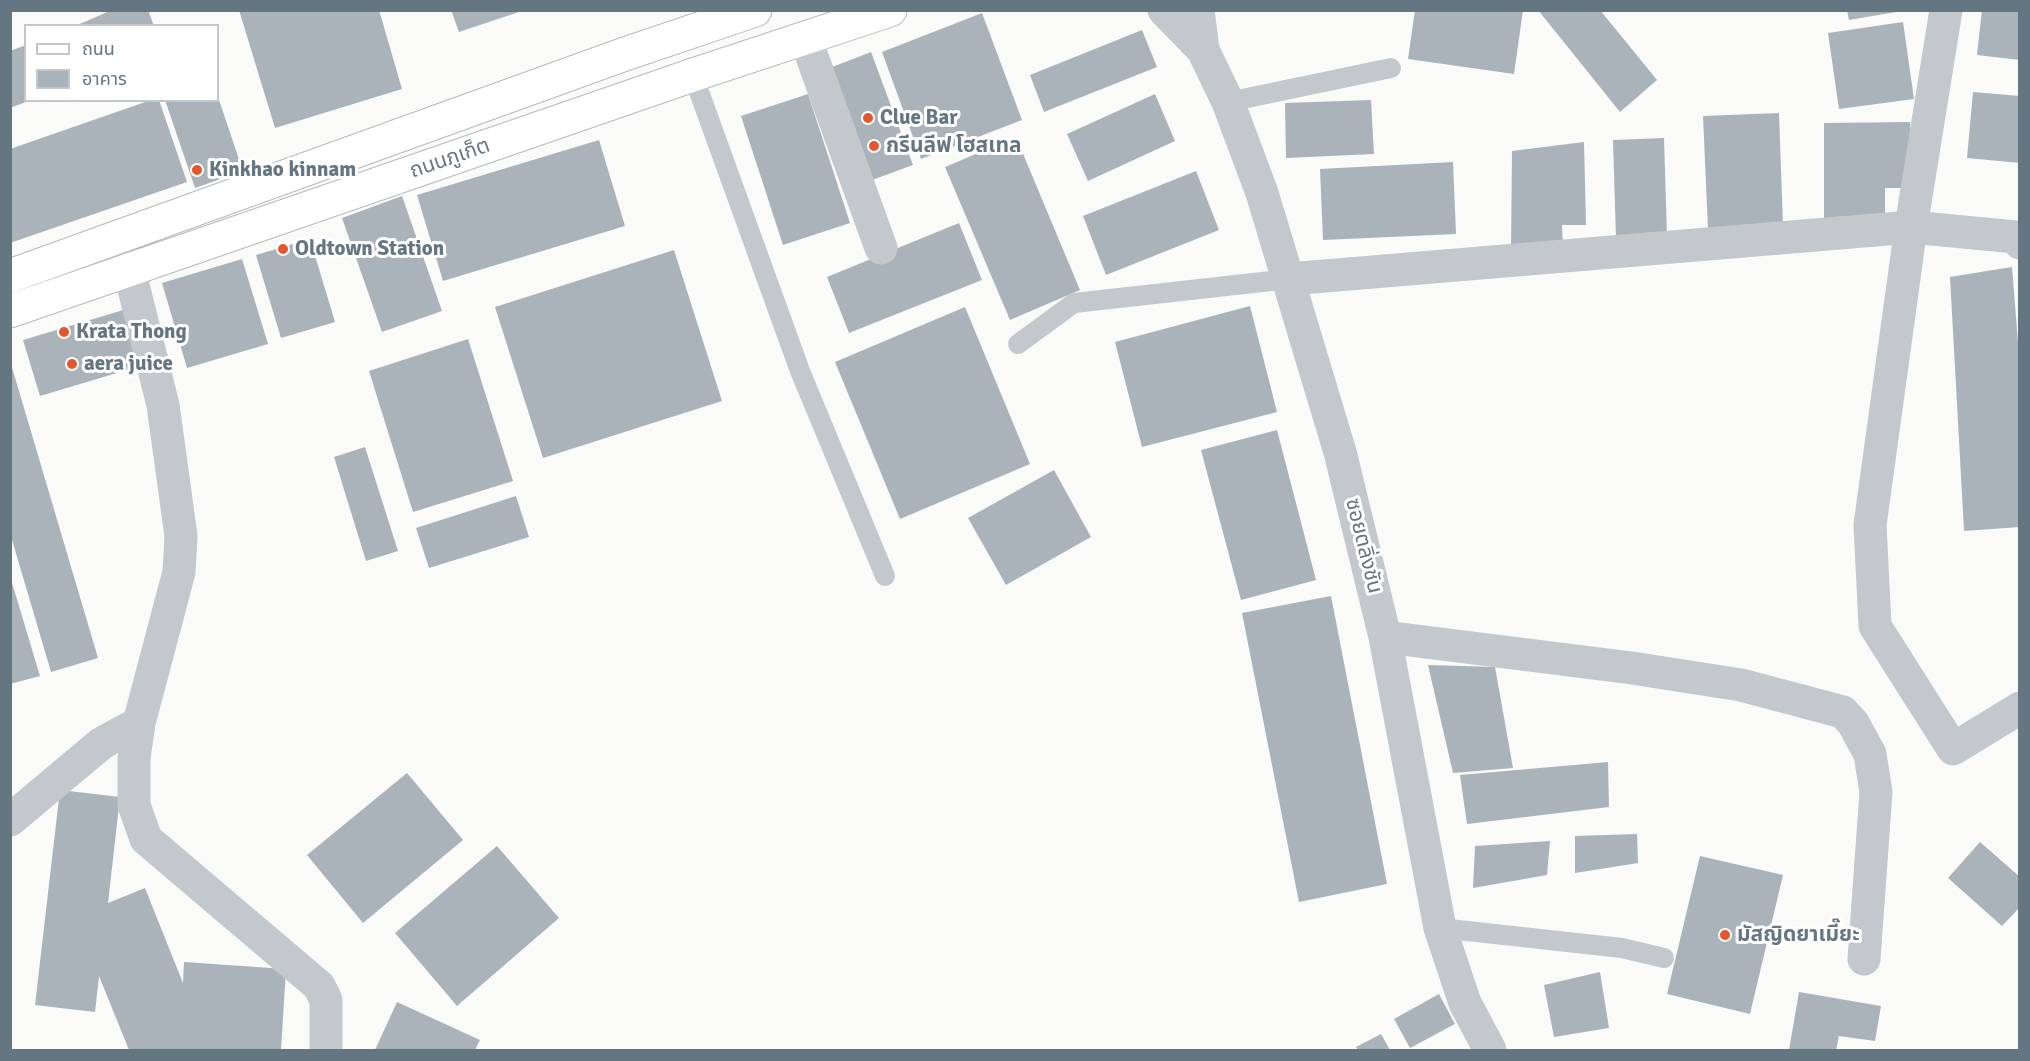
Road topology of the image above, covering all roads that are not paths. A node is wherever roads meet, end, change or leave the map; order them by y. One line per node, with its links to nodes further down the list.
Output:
1 (755, 10): 8 (main road, ถนนภูเก็ต)
2 (891, 10): 6 (main road, ถนนภูเก็ต)
3 (1164, 10): 7 (street, ซอยตลิ่งชัน)
4 (1198, 10): 7 (street, ซอยตลิ่งชัน)
5 (1946, 10): 15 (street)
6 (806, 40): 10 (main road, ถนนภูเก็ต); 18 (street)
7 (1203, 50): 12 (street, ซอยตลิ่งชัน)
8 (625, 54): 11 (main road); 13 (main road, ถนนภูเก็ต)
9 (1391, 68): 12 (lane)
10 (693, 75): 11 (main road, ถนนภูเก็ต); 24 (lane)
11 (639, 93): 14 (main road, ถนนภูเก็ต)
12 (1228, 102): 21 (street, ซอยตลิ่งชัน)
13 (427, 127): 14 (main road); 16 (main road, ถนนภูเก็ต)
14 (438, 163): 19 (main road, ถนนภูเก็ต)
15 (1911, 227): 17 (street); 21 (street); 26 (street)
16 (120, 238): 19 (main road); 20 (main road, ถนนภูเก็ต)
17 (2019, 243)
18 (881, 248)
19 (129, 269): 22 (main road, ถนนภูเก็ต); 27 (street)
20 (10, 276)
21 (1289, 279): 23 (lane); 25 (street, ซอยตลิ่งชัน)
22 (10, 311)
23 (1018, 344)
24 (885, 576)
25 (1385, 637): 29 (street, ซอยตลิ่งชัน); 31 (street)
26 (2019, 708)
27 (139, 723): 28 (street); 32 (street)
28 (10, 820)
29 (1440, 928): 30 (lane); 33 (street, ซอยตลิ่งชัน)
30 (1664, 958)
31 (1864, 959)
32 (326, 1050)
33 (1490, 1050)

